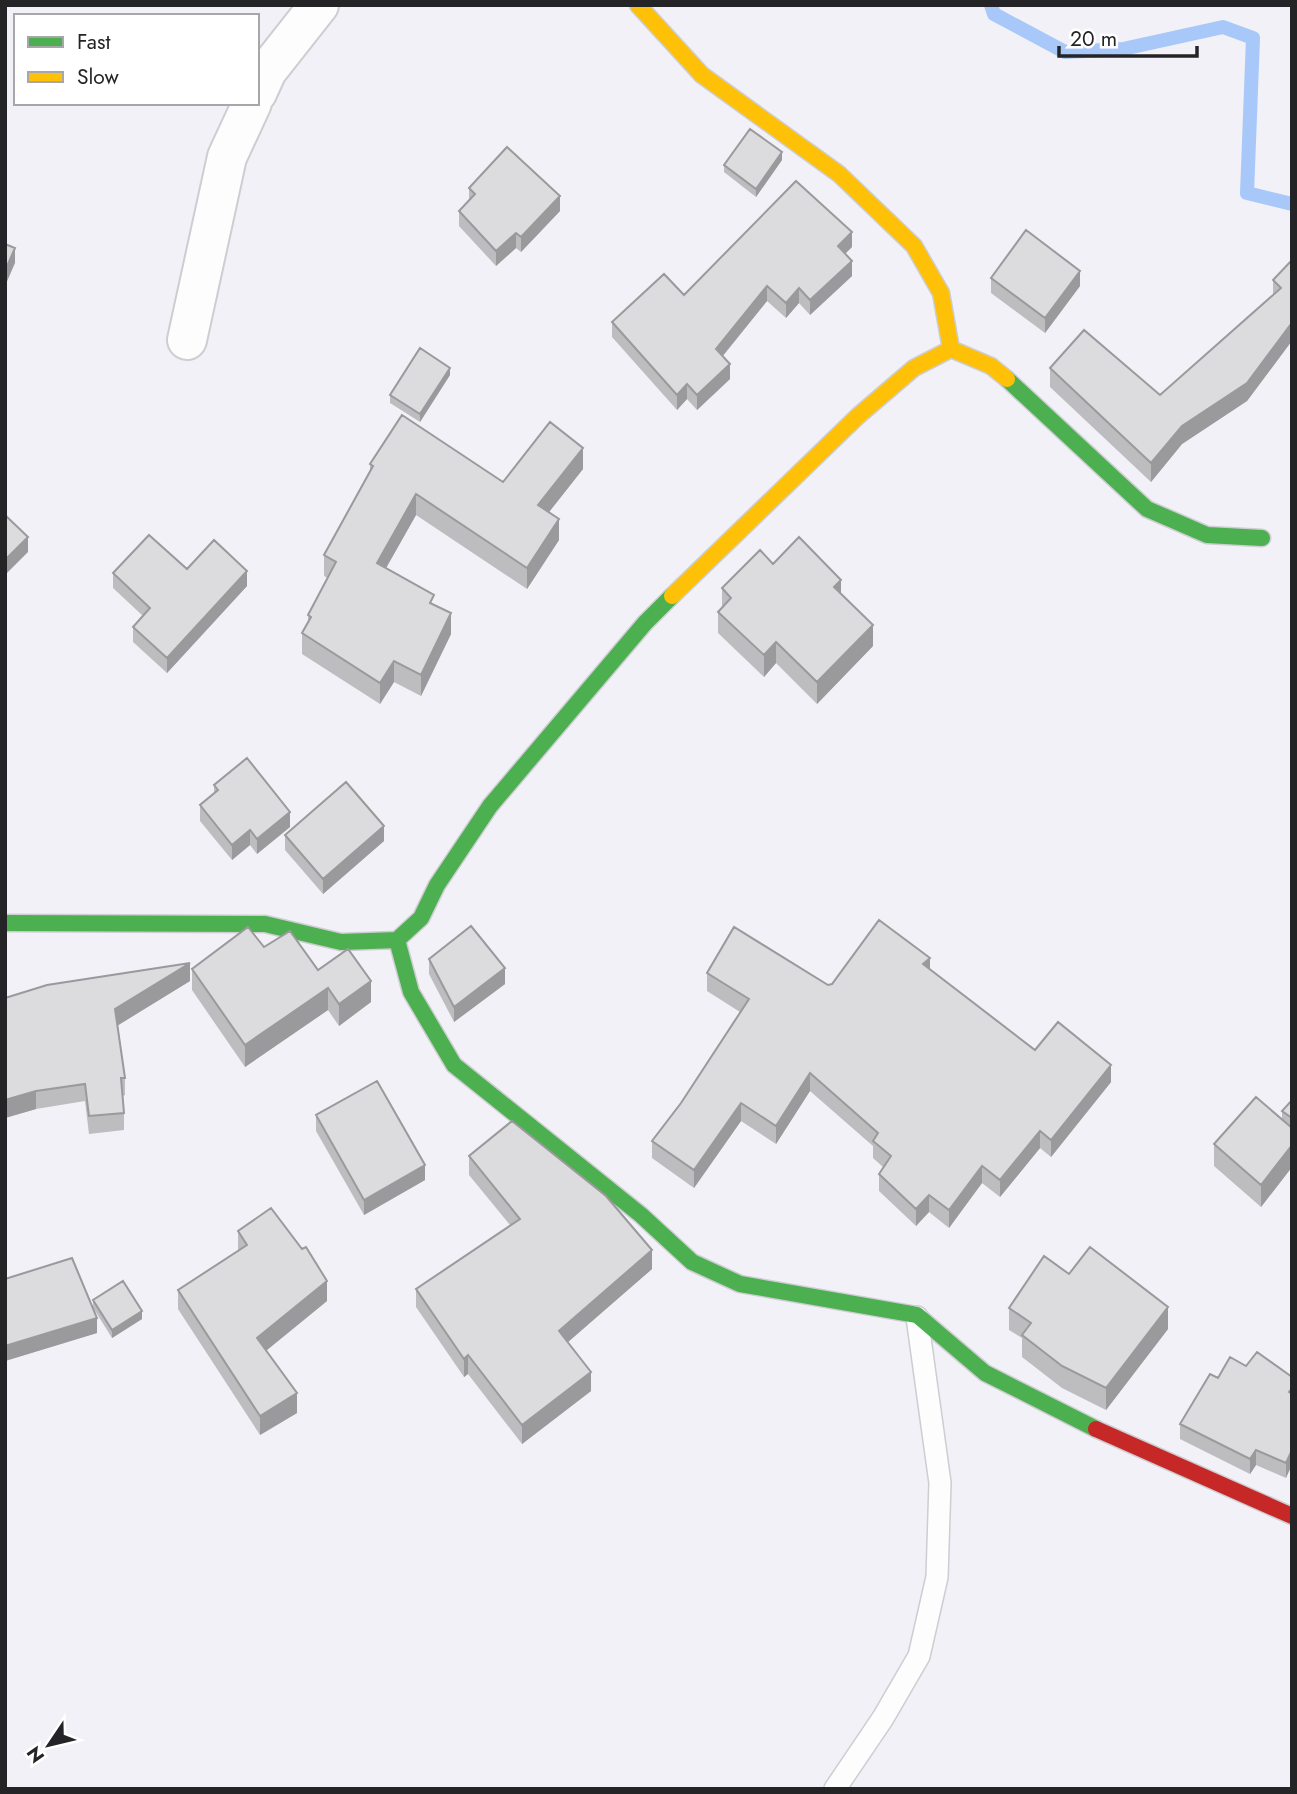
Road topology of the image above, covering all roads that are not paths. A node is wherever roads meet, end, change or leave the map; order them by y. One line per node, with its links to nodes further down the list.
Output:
1 (319, 5): 3 (street)
2 (638, 5): 6 (street)
3 (259, 89)
4 (251, 105): 5 (street)
5 (187, 340)
6 (951, 349): 7 (street); 9 (street)
7 (1262, 538)
8 (5, 923): 9 (street)
9 (397, 940): 10 (street)
10 (917, 1315): 11 (street); 12 (lane)
11 (1292, 1516)
12 (835, 1789)

